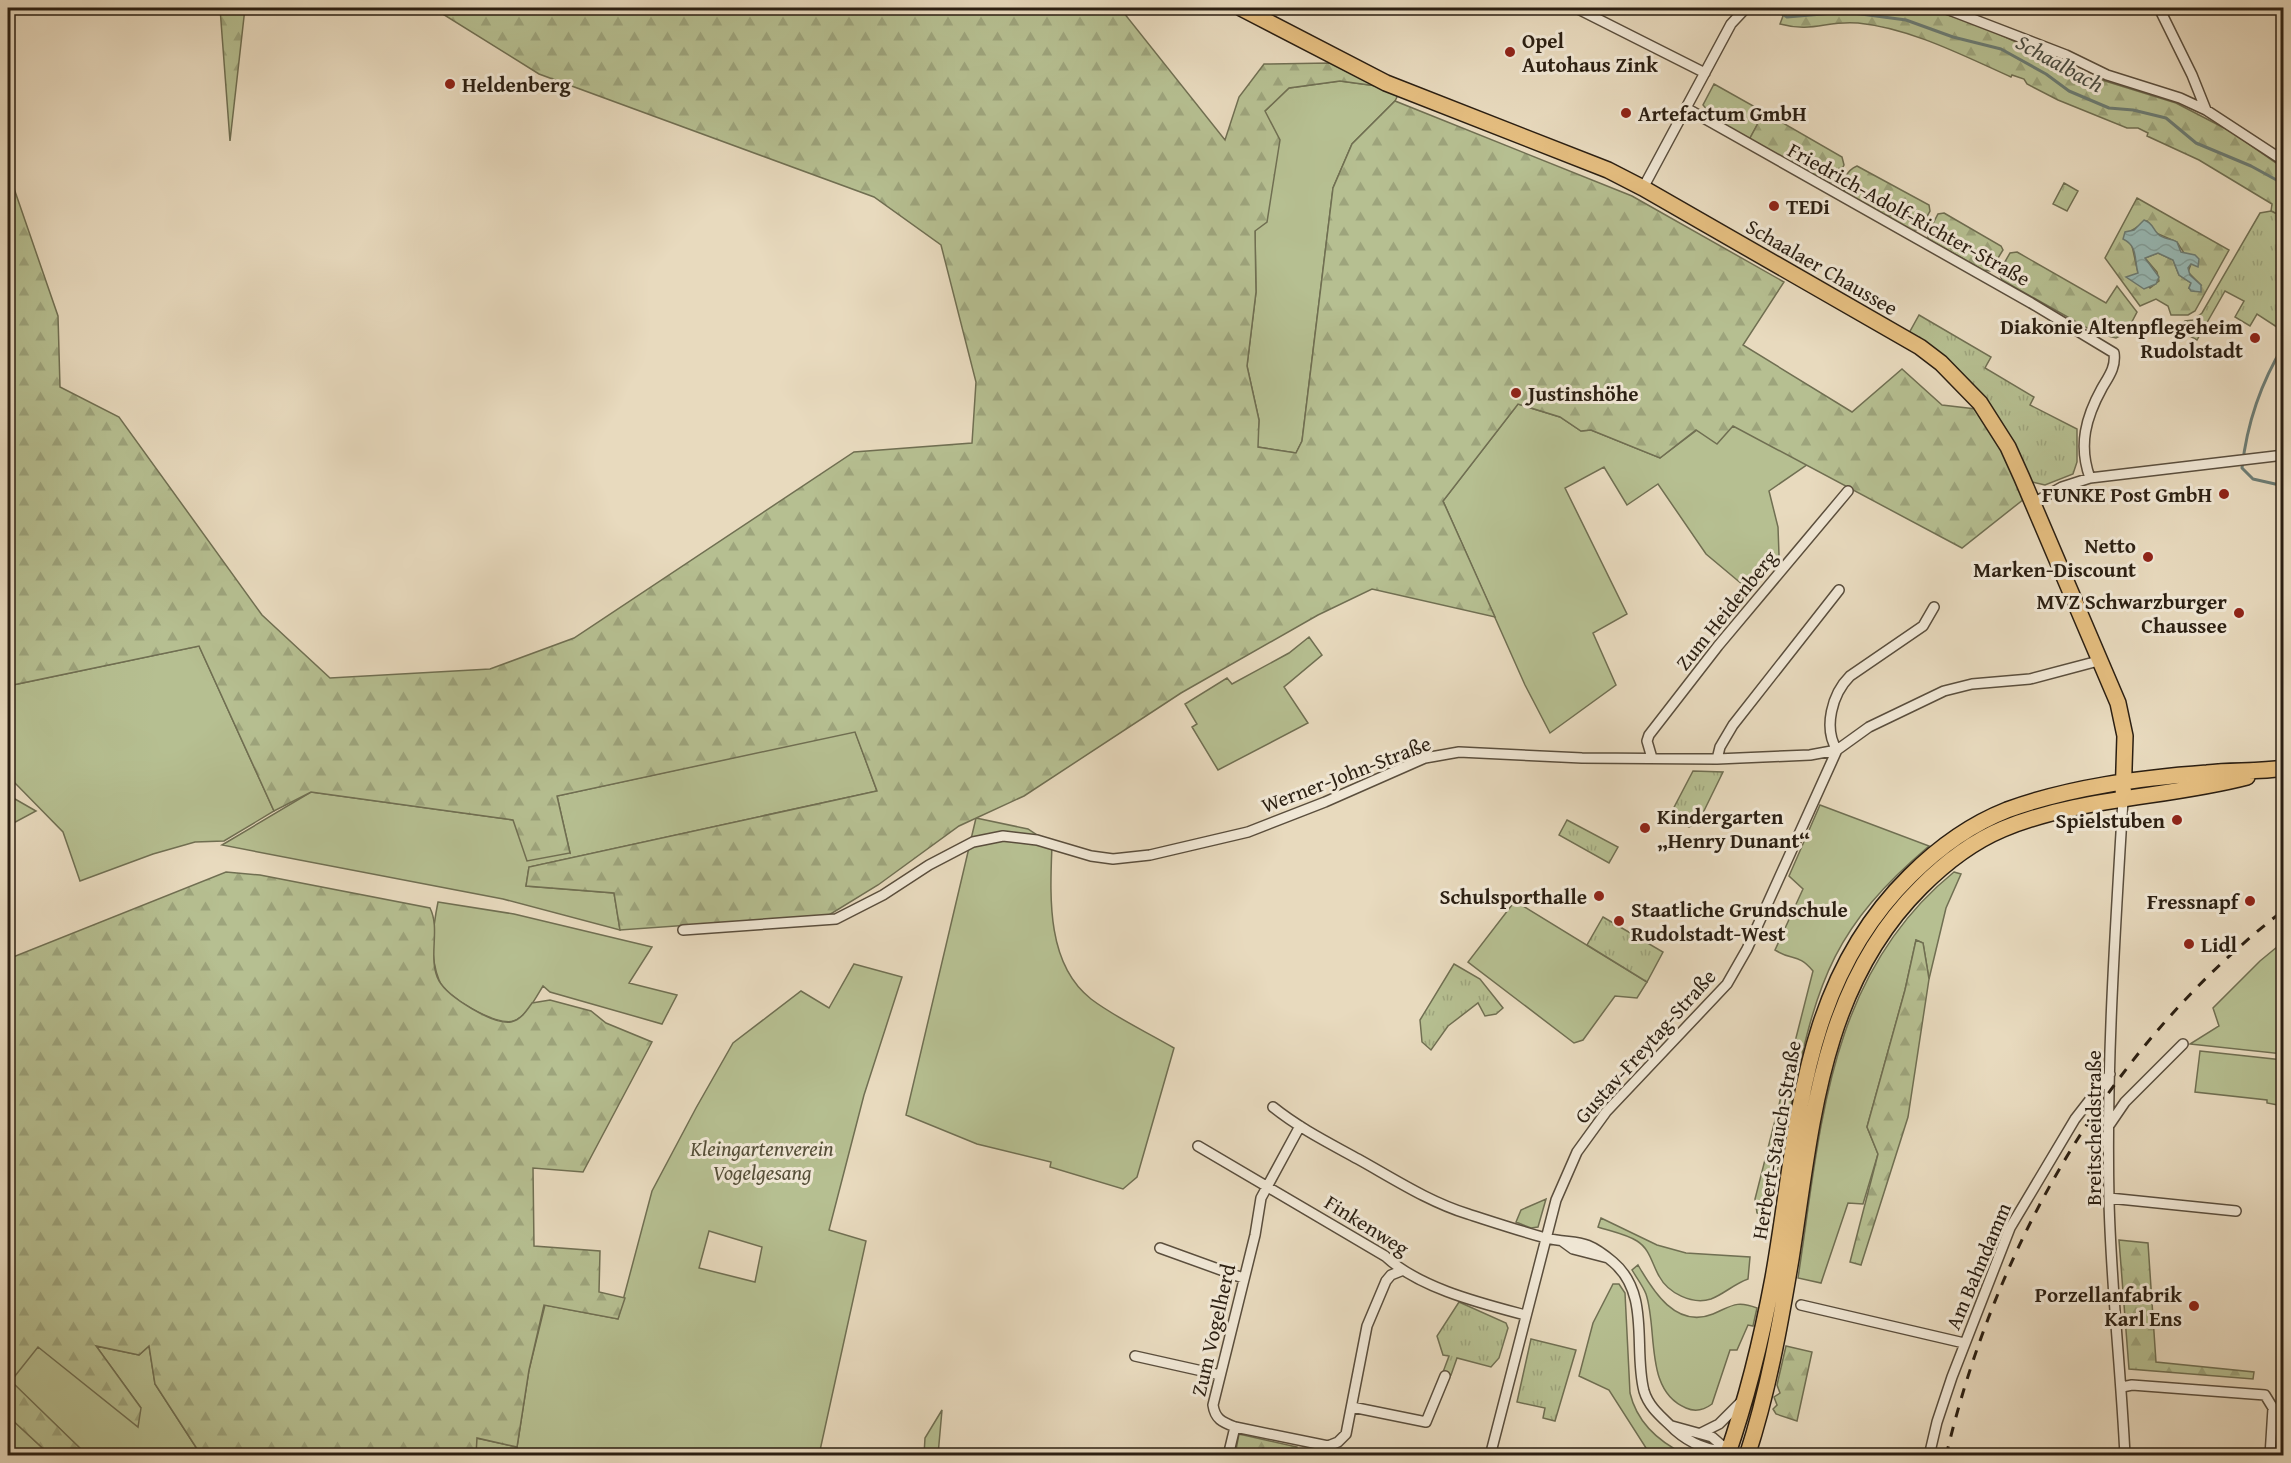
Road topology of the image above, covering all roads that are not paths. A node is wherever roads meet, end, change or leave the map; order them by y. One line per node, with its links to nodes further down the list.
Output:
1 (1241, 8): 10 (main road, Schaalaer Chaussee)
2 (1576, 8): 6 (street)
3 (1746, 8): 6 (street)
4 (1944, 8): 8 (street)
5 (2159, 8): 8 (street)
6 (1705, 73): 7 (street)
7 (1686, 108): 10 (street); 12 (street, Friedrich-Adolf-Richter-Straße)
8 (2206, 110): 9 (street)
9 (2283, 161)
10 (1643, 188): 14 (main road, Schaalaer Chaussee)
11 (2283, 455): 12 (street)
12 (2090, 478): 14 (street)
13 (1848, 491): 19 (street, Zum Heidenberg)
14 (2033, 503): 17 (main road, Schaalaer Chaussee)
15 (1839, 590): 20 (street)
16 (1934, 607): 18 (street)
17 (2102, 660): 18 (street, Werner-John-Straße); 22 (main road, Schaalaer Chaussee)
18 (1838, 750): 20 (street, Werner-John-Straße); 34 (street, Gustav-Freytag-Straße)
19 (1652, 758): 20 (street, Werner-John-Straße); 24 (street, Werner-John-Straße)
20 (1717, 759)
21 (2280, 769): 22 (main road, Herbert-Stauch-Straße); 23 (main road, Herbert-Stauch-Straße)
22 (2124, 781): 23 (main road, Schaalaer Chaussee); 45 (main road, Herbert-Stauch-Straße)
23 (2123, 800): 26 (street, Breitscheidstraße); 50 (main road, Herbert-Stauch-Straße)
24 (683, 930)
25 (2183, 1044): 28 (street)
26 (2110, 1074): 28 (street, Breitscheidstraße); 40 (street, Am Bahndamm)
27 (1273, 1107): 29 (street)
28 (2110, 1124): 32 (street, Breitscheidstraße)
29 (1300, 1126): 31 (street, Zum Vogelherd); 34 (street)
30 (1198, 1146): 31 (street, Finkenweg)
31 (1266, 1186): 36 (street, Finkenweg); 37 (street, Zum Vogelherd)
32 (2109, 1198): 33 (street); 44 (street, Breitscheidstraße)
33 (2236, 1211)
34 (1545, 1238): 39 (street, Gustav-Freytag-Straße); 47 (street)
35 (1163, 1251): 37 (street)
36 (1401, 1271): 39 (street, Finkenweg); 46 (street, Zum Vogelherd)
37 (1243, 1278): 42 (street, Zum Vogelherd)
38 (1801, 1305): 40 (street)
39 (1525, 1315): 53 (street, Gustav-Freytag-Straße)
40 (1964, 1343): 54 (street, Am Bahndamm)
41 (1138, 1358): 42 (street)
42 (1220, 1375): 48 (street, Zum Vogelherd)
43 (1445, 1376): 46 (street)
44 (2122, 1387): 55 (street, Breitscheidstraße); 56 (street)
45 (1743, 1401): 49 (street); 51 (main road, Herbert-Stauch-Straße)
46 (1352, 1407): 48 (street, Zum Vogelherd)
47 (1671, 1426): 49 (street); 51 (street)
48 (1235, 1427): 52 (street)
49 (1701, 1433): 51 (street)
50 (1749, 1448): 51 (main road)
51 (1729, 1454)
52 (1228, 1455)
53 (1490, 1455)
54 (1929, 1455)
55 (2125, 1455)
56 (2270, 1455)

